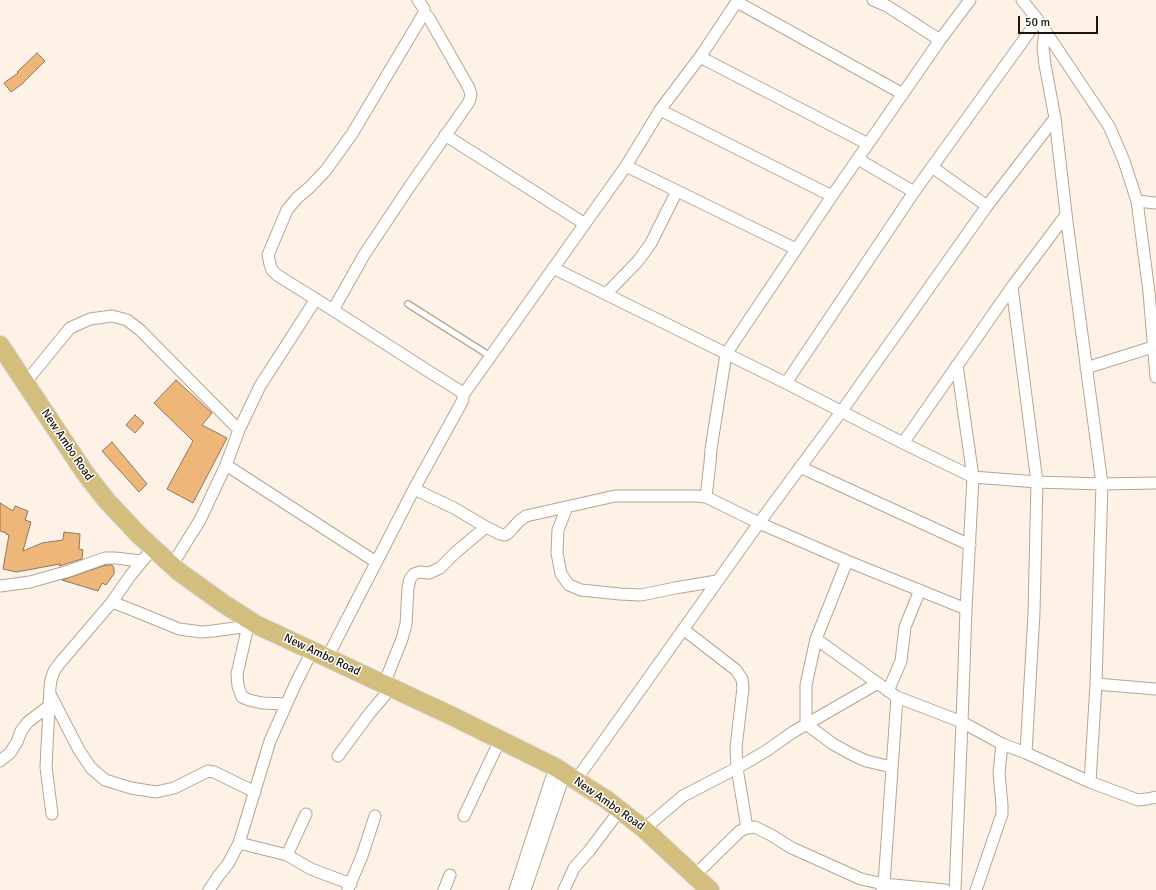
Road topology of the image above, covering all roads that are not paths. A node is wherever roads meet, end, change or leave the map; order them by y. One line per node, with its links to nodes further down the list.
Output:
1 (418, 0): 7 (street)
2 (873, 0): 6 (street)
3 (970, 0): 10 (street)
4 (1022, 0): 8 (street)
5 (738, 1): 11 (street); 12 (street)
6 (889, 3): 10 (street)
7 (424, 13): 15 (street); 32 (street)
8 (1038, 20): 9 (street); 19 (street)
9 (1045, 31): 14 (street); 23 (street)
10 (940, 40): 12 (street)
11 (700, 57): 13 (street); 16 (street)
12 (903, 94): 16 (street)
13 (660, 110): 18 (street); 22 (street)
14 (1055, 118): 25 (street); 26 (street)
15 (445, 135): 27 (street); 34 (street)
16 (868, 144): 17 (street)
17 (858, 159): 21 (street); 22 (street)
18 (626, 166): 20 (street); 27 (street)
19 (932, 167): 21 (street); 25 (street)
20 (677, 191): 28 (street); 31 (street)
21 (914, 192): 43 (street)
22 (832, 196): 28 (street)
23 (1137, 201): 24 (street); 36 (street)
24 (1156, 203)
25 (987, 206): 45 (street)
26 (1066, 215): 30 (street); 40 (street)
27 (585, 224): 29 (street)
28 (796, 249): 37 (street)
29 (553, 268): 31 (street); 38 (street)
30 (1012, 287): 39 (street); 51 (street)
31 (606, 294): 37 (street)
32 (316, 300): 34 (street); 46 (street)
33 (408, 304): 38 (lane)
34 (334, 310): 44 (street)
35 (0, 345): 42 (main road, New Ambo Road)
36 (1155, 346): 40 (street); 41 (street)
37 (726, 354): 43 (street); 55 (street)
38 (490, 356): 44 (street)
39 (957, 365): 47 (street); 50 (street)
40 (1086, 368): 53 (street)
41 (1156, 376)
42 (25, 383): 46 (street); 60 (main road, New Ambo Road)
43 (786, 383): 45 (street)
44 (463, 395): 54 (street)
45 (841, 412): 47 (street); 49 (street)
46 (239, 430): 48 (street)
47 (903, 443): 50 (street)
48 (226, 465): 63 (street); 64 (street)
49 (800, 467): 57 (street); 59 (street)
50 (972, 477): 51 (street); 59 (street)
51 (1036, 482): 53 (street); 86 (street)
52 (1156, 483): 53 (street)
53 (1102, 484): 75 (street)
54 (414, 489): 58 (street); 63 (street)
55 (706, 497): 56 (street); 57 (street)
56 (567, 507): 58 (street); 65 (street)
57 (759, 523): 61 (street); 65 (street)
58 (486, 527): 76 (street)
59 (970, 545): 69 (street)
60 (153, 548): 62 (street); 64 (main road, New Ambo Road)
61 (847, 560): 67 (street); 72 (street)
62 (141, 561): 66 (street); 68 (street)
63 (376, 562): 73 (street)
64 (172, 565): 70 (main road, New Ambo Road)
65 (717, 581): 71 (street)
66 (0, 586)
67 (920, 590): 69 (street); 79 (street)
68 (112, 602): 70 (street); 78 (street)
69 (966, 609): 82 (street)
70 (253, 626): 73 (main road, New Ambo Road); 80 (street)
71 (683, 629): 90 (street); 91 (street)
72 (816, 639): 74 (street); 83 (street)
73 (320, 655): 76 (main road, New Ambo Road); 80 (street)
74 (878, 684): 79 (street); 83 (street)
75 (1096, 684): 77 (street); 92 (street)
76 (387, 686): 84 (main road, New Ambo Road); 87 (street)
77 (1156, 689)
78 (49, 694): 81 (street); 93 (street)
79 (893, 694): 82 (street); 89 (street)
80 (286, 704): 93 (street)
81 (49, 706): 88 (street); 96 (street)
82 (962, 722): 85 (street); 114 (street)
83 (806, 724): 89 (street); 90 (street)
84 (500, 740): 91 (main road, New Ambo Road); 99 (street)
85 (1002, 744): 86 (street); 115 (street)
86 (1026, 753): 92 (street)
87 (338, 756)
88 (0, 760)
89 (892, 767): 107 (street)
90 (737, 768): 100 (street); 101 (street)
91 (565, 773): 95 (main road, New Ambo Road); 110 (street); 111 (street)
92 (1090, 782): 94 (street)
93 (255, 792): 102 (street)
94 (1156, 797)
95 (620, 810): 101 (main road, New Ambo Road); 112 (street)
96 (52, 814)
97 (306, 814): 103 (street)
98 (375, 816): 106 (street)
99 (464, 816)
100 (746, 828): 105 (street); 107 (street)
101 (644, 829): 105 (main road, New Ambo Road)
102 (239, 842): 103 (street); 108 (street)
103 (287, 855): 106 (street)
104 (450, 875): 109 (street)
105 (701, 884)
106 (349, 887)
107 (883, 887): 113 (street)
108 (209, 890)
109 (444, 890)
110 (515, 890)
111 (525, 890)
112 (564, 890)
113 (945, 890)
114 (955, 890)
115 (976, 890)

